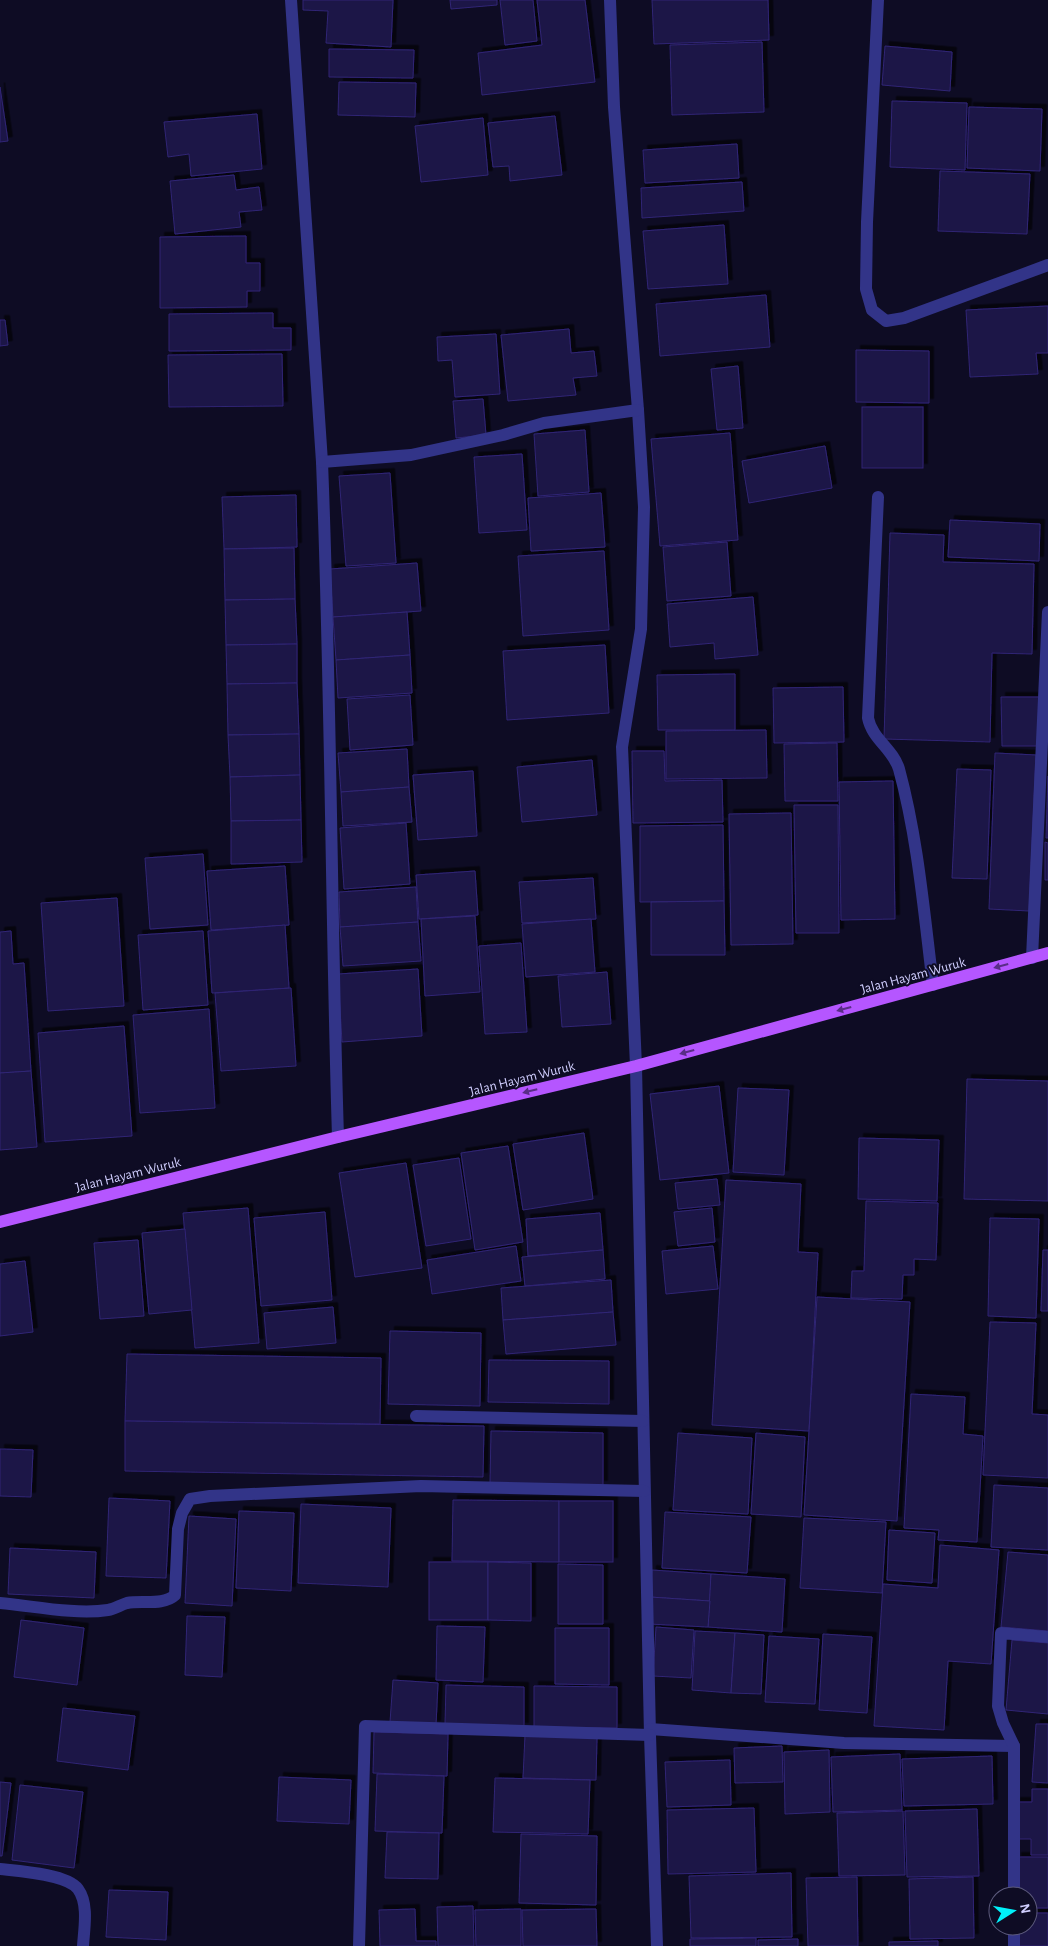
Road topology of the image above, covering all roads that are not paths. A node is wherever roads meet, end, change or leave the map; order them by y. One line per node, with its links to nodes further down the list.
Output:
1 (291, 0): 6 (street)
2 (610, 0): 5 (street)
3 (878, 0): 4 (street)
4 (1048, 265)
5 (638, 410): 6 (street); 12 (street)
6 (322, 462): 13 (street)
7 (878, 497): 11 (street)
8 (1048, 612): 10 (street)
9 (1048, 953): 10 (main road, Jalan Hayam Wuruk)
10 (1032, 958): 11 (main road, Jalan Hayam Wuruk, one-way to 11)
11 (933, 984): 12 (main road, Jalan Hayam Wuruk, one-way to 12)
12 (636, 1066): 13 (main road, Jalan Hayam Wuruk, one-way to 13); 16 (street)
13 (338, 1137): 14 (main road, Jalan Hayam Wuruk)
14 (0, 1222)
15 (416, 1416): 16 (street)
16 (644, 1421): 17 (street)
17 (644, 1491): 18 (street); 20 (street)
18 (0, 1603)
19 (1048, 1637): 21 (street)
20 (650, 1732): 21 (street); 25 (street); 26 (street)
21 (1014, 1746): 23 (street)
22 (0, 1869): 24 (street)
23 (1014, 1886)
24 (83, 1946)
25 (359, 1946)
26 (657, 1946)

